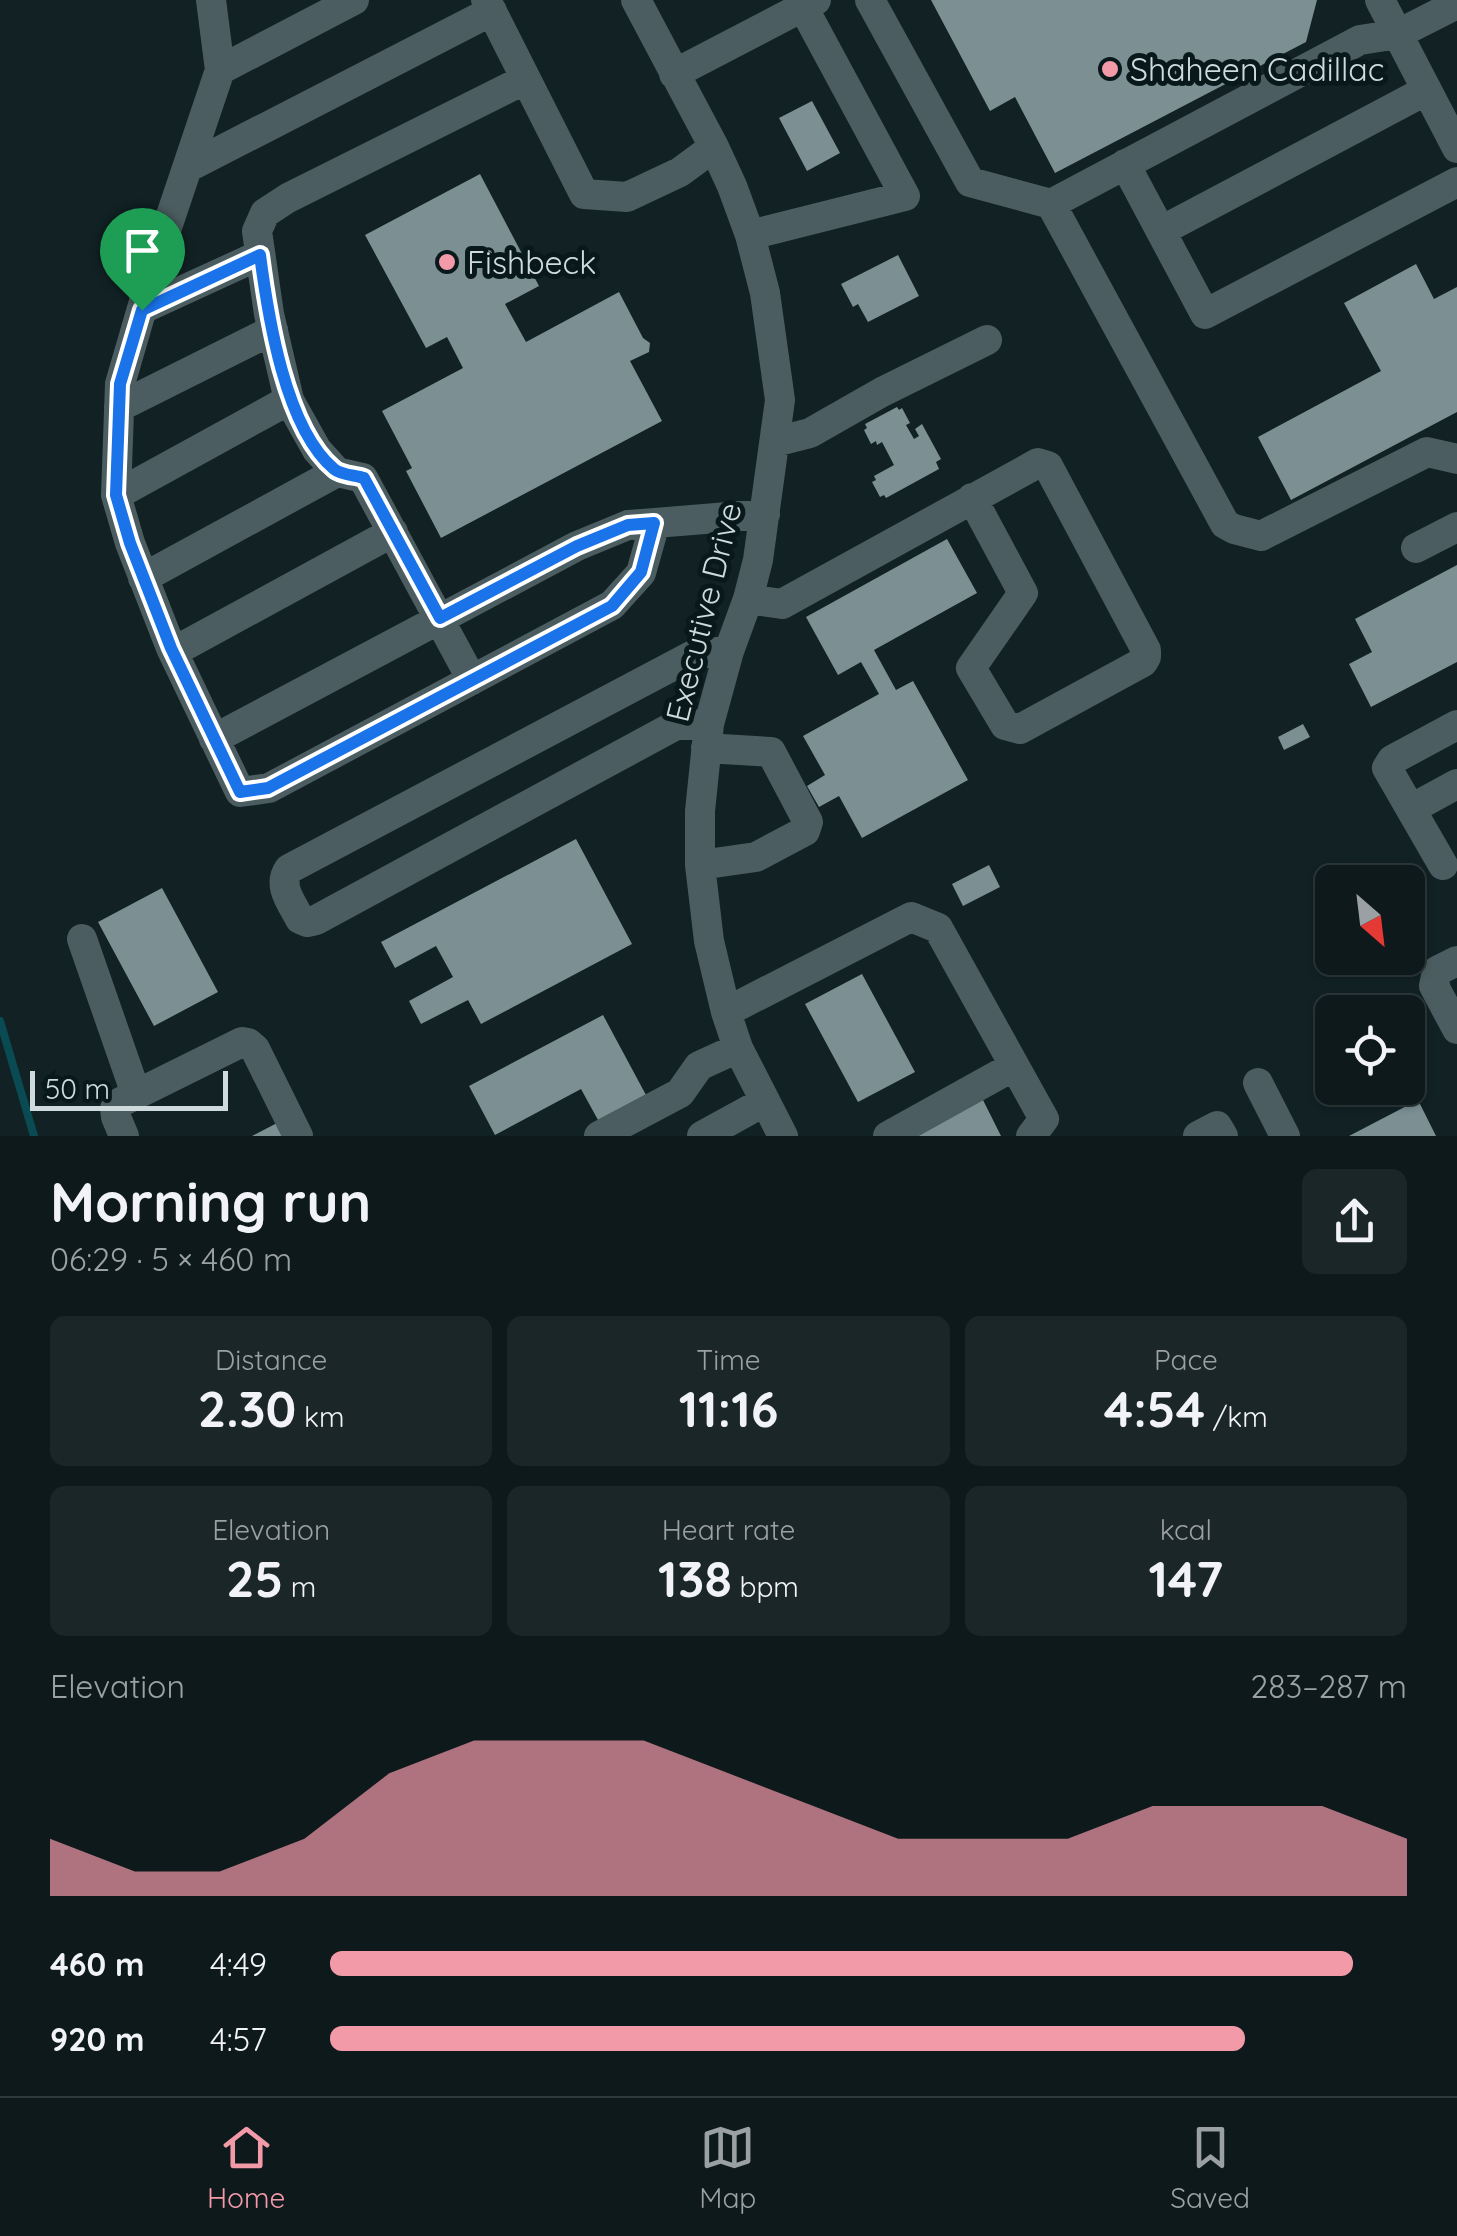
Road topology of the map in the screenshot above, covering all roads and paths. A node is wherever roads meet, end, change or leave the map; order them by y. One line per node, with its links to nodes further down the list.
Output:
1 (211, 0): 10 (street)
2 (354, 0): 10 (street)
3 (636, 0): 11 (street, Executive Drive)
4 (870, 0): 19 (street)
5 (1380, 0): 9 (street)
6 (810, 4): 11 (street); 21 (street)
7 (1457, 4): 9 (street)
8 (489, 5): 12 (street); 17 (street)
9 (1398, 34): 13 (street); 16 (street)
10 (220, 70): 17 (street)
11 (674, 74): 14 (street, Executive Drive)
12 (526, 79): 14 (street); 22 (street)
13 (1427, 90): 15 (street); 20 (street)
14 (714, 147): 21 (street, Executive Drive)
15 (1457, 148)
16 (1125, 164): 19 (street); 20 (street)
17 (187, 168): 23 (street)
18 (1457, 182): 20 (street)
19 (1050, 204): 29 (street)
20 (1161, 231)
21 (750, 236): 28 (street, Executive Drive)
22 (260, 255): 23 (street); 24 (street)
23 (142, 310): 27 (street)
24 (273, 330): 26 (street); 27 (street)
25 (987, 340): 28 (street)
26 (290, 400): 30 (street); 31 (street)
27 (119, 407): 31 (street)
28 (775, 442): 33 (street, Executive Drive)
29 (1457, 459)
30 (337, 472): 36 (street); 38 (street)
31 (116, 495): 38 (street)
32 (972, 498): 32 (street); 39 (street)
33 (765, 514): 34 (street); 39 (street, Executive Drive)
34 (654, 523): 40 (street); 43 (street)
35 (1457, 526): 37 (street)
36 (393, 532): 40 (street); 42 (street)
37 (1416, 548)
38 (144, 578): 42 (street)
39 (748, 599): 41 (street, Executive Drive)
40 (440, 618): 43 (street); 46 (street)
41 (728, 651): 45 (street, Executive Drive); 45 (street)
42 (173, 652): 46 (street)
43 (472, 680): 46 (street)
44 (1457, 724): 48 (street)
45 (708, 736): 49 (street, Executive Drive); 49 (street)
46 (214, 739)
47 (1457, 784): 48 (street)
48 (1411, 809): 50 (street)
49 (700, 865): 53 (street, Executive Drive)
50 (1443, 865)
51 (82, 939): 58 (street)
52 (1457, 961): 54 (street)
53 (726, 1012): 55 (street, Executive Drive); 56 (street)
54 (1457, 1028)
55 (738, 1048): 59 (street, Executive Drive); 62 (street)
56 (1014, 1066): 65 (street); 66 (street)
57 (1258, 1082): 69 (street)
58 (136, 1094): 60 (street); 61 (street)
59 (764, 1102): 63 (street); 64 (street, Executive Drive)
60 (124, 1136)
61 (298, 1136)
62 (599, 1136)
63 (702, 1136)
64 (783, 1136)
65 (888, 1136)
66 (1031, 1136)
67 (1198, 1136): 68 (street)
68 (1223, 1136)
69 (1284, 1136)

